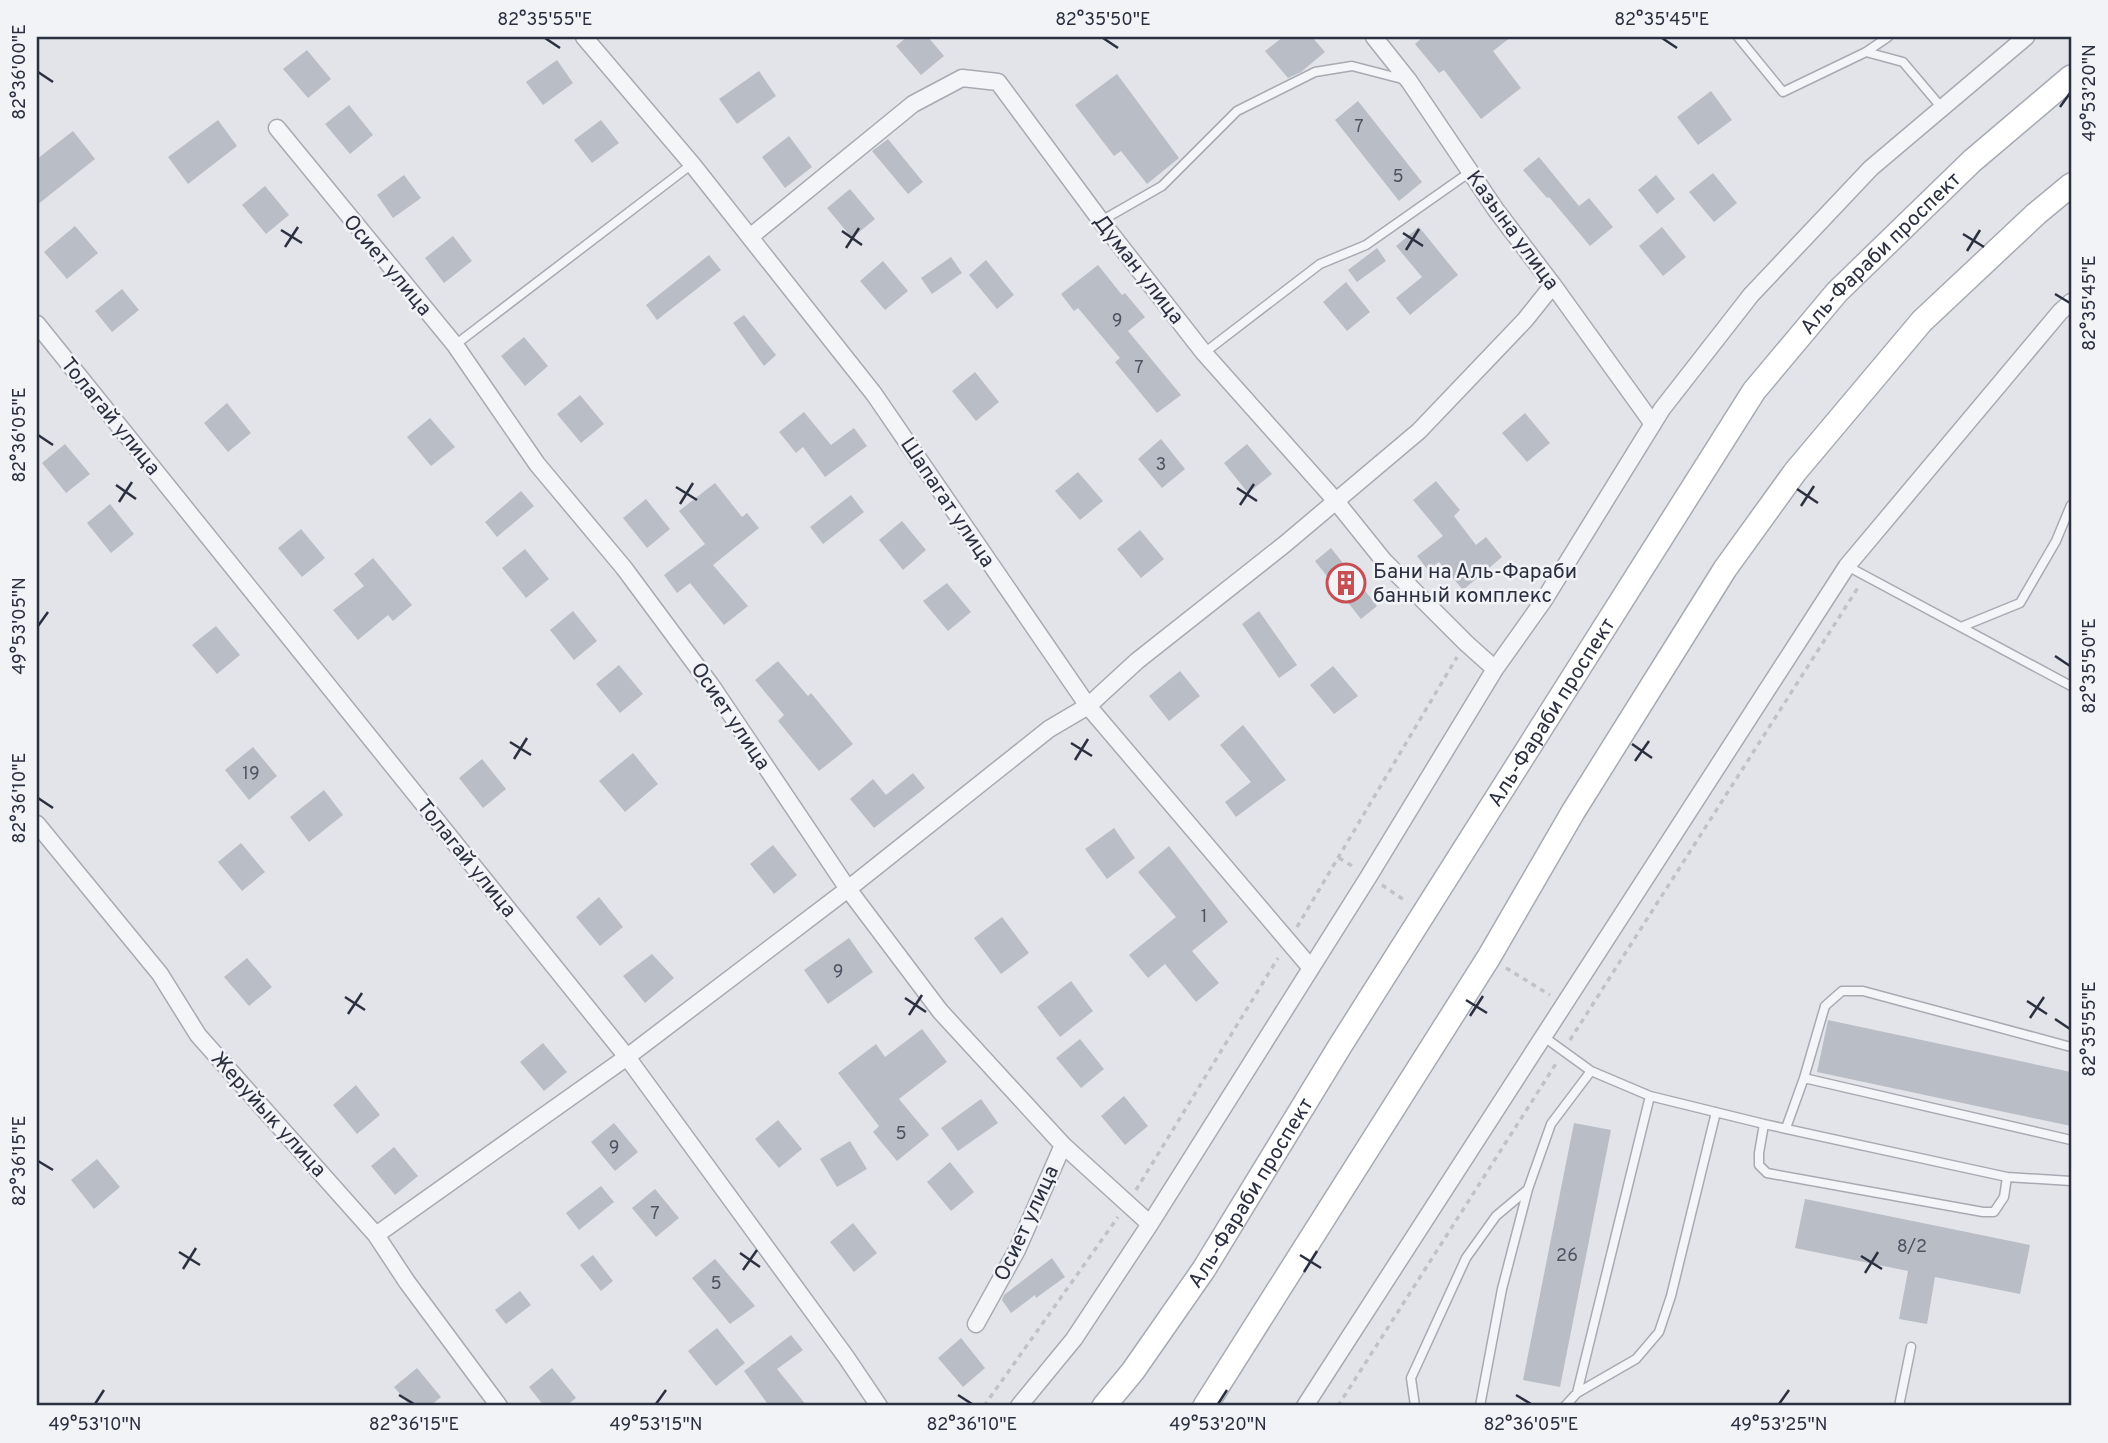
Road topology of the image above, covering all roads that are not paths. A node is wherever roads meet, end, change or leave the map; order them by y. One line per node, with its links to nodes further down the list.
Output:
1 (584, 37): 11 (street, Шапагат улица)
2 (1374, 37): 8 (street, Казына улица)
3 (1738, 37): 6 (lane)
4 (1888, 37): 6 (lane)
5 (2026, 37): 9 (street)
6 (1866, 52): 9 (lane)
7 (2071, 77): 54 (street, Аль-Фараби проспект)
8 (1409, 81): 12 (street, Казына улица); 14 (lane)
9 (1942, 108): 21 (street)
10 (277, 128): 19 (street, Осиет улица)
11 (692, 164): 15 (street, Шапагат улица); 19 (lane)
12 (1470, 172): 16 (street, Казына улица); 20 (lane)
13 (2071, 185): 55 (street)
14 (1101, 221): 15 (street, Думан улица); 20 (street, Думан улица)
15 (750, 237): 28 (street, Шапагат улица)
16 (1553, 285): 21 (street, Казына улица); 22 (street)
17 (2071, 302): 24 (street)
18 (37, 324): 34 (street, Толагай улица)
19 (455, 345): 30 (street, Осиет улица)
20 (1204, 353): 22 (street, Думан улица)
21 (1653, 424): 26 (street)
22 (1335, 500): 26 (street, Думан улица); 28 (street)
23 (2071, 505): 25 (lane)
24 (1847, 566): 25 (lane); 32 (street)
25 (1961, 627): 27 (lane)
26 (1495, 669): 31 (street)
27 (2071, 686)
28 (1088, 706): 30 (street); 31 (street, Шапагат улица)
29 (37, 824): 47 (street, Жеруйык улица)
30 (848, 889): 34 (street); 42 (street, Осиет улица)
31 (1311, 968): 46 (street)
32 (1544, 1037): 35 (lane); 56 (street)
33 (2071, 1047): 36 (lane)
34 (627, 1057): 47 (street); 52 (street, Толагай улица)
35 (1591, 1071): 37 (lane); 45 (lane)
36 (1804, 1078): 40 (lane); 41 (lane)
37 (1650, 1096): 38 (lane); 50 (lane)
38 (1716, 1112): 39 (lane); 50 (lane)
39 (1764, 1124): 40 (lane); 43 (lane)
40 (1786, 1128): 43 (lane)
41 (2071, 1139)
42 (1063, 1144): 46 (street); 48 (street, Осиет улица)
43 (2007, 1177): 44 (lane)
44 (2071, 1181)
45 (1528, 1189): 57 (lane); 58 (lane)
46 (1150, 1224): 53 (street)
47 (376, 1236): 51 (street, Жеруйык улица)
48 (975, 1324)
49 (1911, 1347): 60 (lane)
50 (1577, 1393): 59 (lane)
51 (499, 1406)
52 (879, 1406)
53 (1019, 1406)
54 (1104, 1406)
55 (1205, 1406)
56 (1305, 1406)
57 (1415, 1406)
58 (1480, 1406)
59 (1565, 1406)
60 (1899, 1406)

